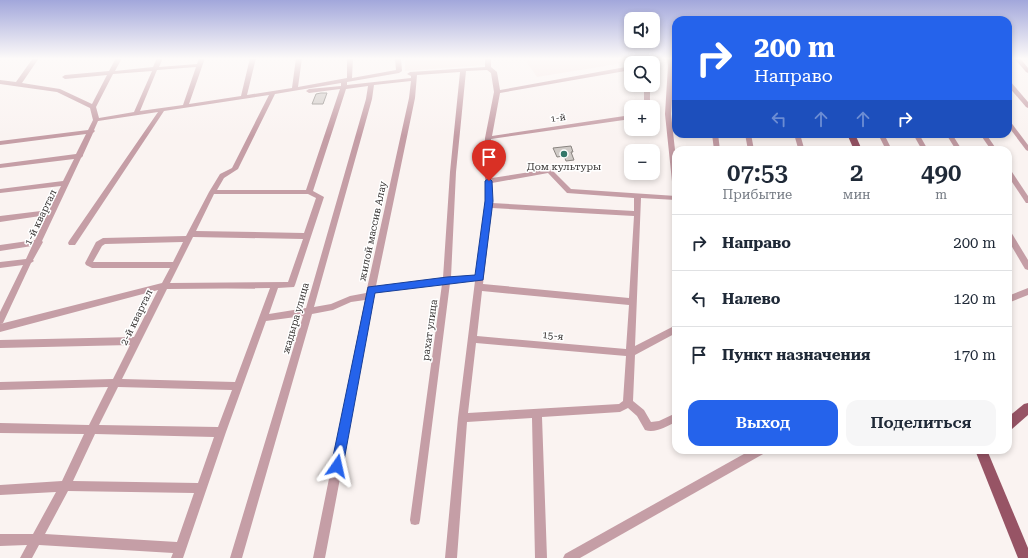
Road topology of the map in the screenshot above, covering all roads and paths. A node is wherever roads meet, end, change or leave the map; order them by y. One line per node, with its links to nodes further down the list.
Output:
1 (18, 84): 23 (street)
2 (106, 84): 23 (street)
3 (149, 84): 25 (street)
4 (193, 84): 21 (street)
5 (247, 84): 20 (street)
6 (296, 84): 17 (street)
7 (324, 84): 17 (street)
8 (330, 84): 19 (street)
9 (345, 84): 41 (street)
10 (371, 84): 68 (street, жадыра улица)
11 (413, 84): 65 (street, жилой массив Алау)
12 (462, 84): 60 (street, рахат улица)
13 (496, 84): 18 (street)
14 (541, 84): 18 (street)
15 (670, 84): 33 (street)
16 (1012, 87): 22 (street)
17 (295, 88): 19 (street)
18 (497, 92): 30 (street)
19 (272, 95): 20 (street); 40 (street, 2-й квартал)
20 (244, 96): 21 (street)
21 (186, 105): 24 (street)
22 (1028, 106)
23 (93, 107): 27 (street)
24 (163, 109): 25 (street); 53 (street)
25 (136, 114): 27 (street)
26 (624, 117): 30 (street, 1-й)
27 (96, 120): 29 (street, 1-й квартал)
28 (1012, 127): 32 (street)
29 (92, 131): 31 (street); 34 (street, 1-й квартал)
30 (488, 138): 37 (street)
31 (0, 143)
32 (1028, 149)
33 (672, 152)
34 (80, 156): 35 (street); 38 (street, 1-й квартал)
35 (0, 166)
36 (1012, 177): 44 (street)
37 (489, 181): 42 (street); 45 (street)
38 (67, 183): 39 (street); 46 (street, 1-й квартал)
39 (0, 191)
40 (212, 192): 41 (street); 50 (street, 2-й квартал)
41 (309, 192): 49 (street)
42 (638, 194): 43 (street); 47 (street)
43 (672, 198)
44 (1028, 201)
45 (488, 205): 47 (street); 59 (street)
46 (53, 212): 48 (street); 52 (street, 1-й квартал)
47 (637, 214): 67 (street)
48 (0, 219)
49 (306, 236): 50 (street); 62 (street)
50 (189, 237): 57 (street, 2-й квартал); 57 (street)
51 (1012, 241): 58 (street)
52 (39, 242): 54 (street); 55 (street, 1-й квартал)
53 (72, 243)
54 (0, 248)
55 (30, 261): 56 (street); 70 (street, 1-й квартал)
56 (0, 265)
57 (174, 265): 61 (street, 2-й квартал)
58 (1028, 267)
59 (480, 278): 60 (street); 63 (street)
60 (447, 280): 65 (street); 94 (street, рахат улица)
61 (163, 286): 62 (street); 71 (street); 74 (street, 2-й квартал)
62 (275, 286): 69 (street)
63 (478, 287): 67 (street); 73 (street)
64 (1028, 291): 66 (street)
65 (370, 293): 68 (street); 100 (street, жилой массив Алау)
66 (1012, 298)
67 (634, 302): 76 (street)
68 (309, 311): 69 (street); 99 (street, жадыра улица)
69 (264, 318): 79 (street)
70 (0, 321)
71 (0, 328)
72 (672, 331): 76 (street)
73 (472, 339): 76 (street, 15-я); 83 (street)
74 (137, 341): 75 (street); 77 (street, 2-й квартал)
75 (0, 344)
76 (631, 353): 80 (street)
77 (115, 383): 78 (street); 79 (street); 87 (street, 2-й квартал)
78 (0, 386)
79 (239, 386): 88 (street)
80 (628, 403): 82 (street); 84 (street)
81 (1028, 408): 85 (main road)
82 (537, 413): 83 (street); 102 (street)
83 (463, 418): 101 (street)
84 (672, 419)
85 (1012, 420)
86 (0, 428): 87 (street)
87 (92, 429): 88 (street); 91 (street, 2-й квартал)
88 (221, 432): 92 (street)
89 (754, 454): 103 (street)
90 (984, 454): 104 (main road)
91 (65, 486): 92 (street); 93 (street); 95 (street, 2-й квартал)
92 (201, 488): 97 (street)
93 (0, 490)
94 (415, 520)
95 (36, 539): 96 (street); 97 (street); 98 (street, 2-й квартал)
96 (0, 540)
97 (179, 553)
98 (26, 558)
99 (236, 558)
100 (319, 558)
101 (451, 558)
102 (541, 558)
103 (569, 558)
104 (1026, 558)

